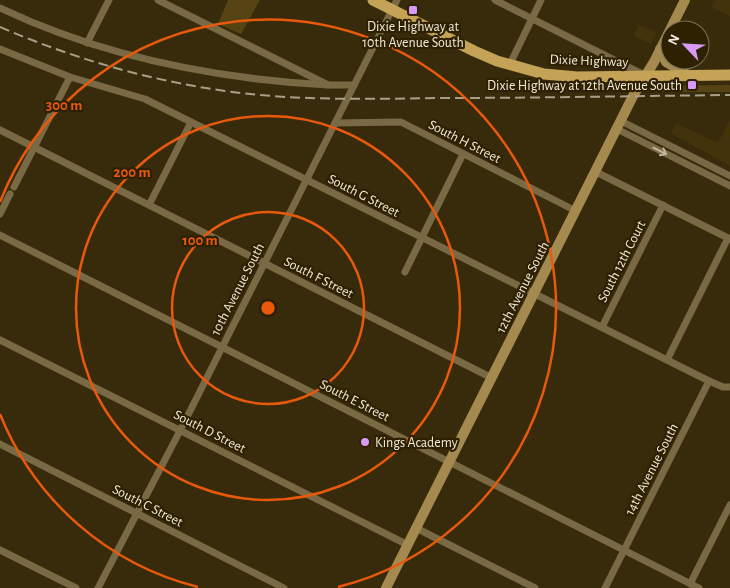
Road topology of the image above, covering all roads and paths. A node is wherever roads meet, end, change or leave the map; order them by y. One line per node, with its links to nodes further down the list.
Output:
1 (109, 0): 11 (street)
2 (158, 0): 20 (street)
3 (373, 0): 7 (main road, Dixie Highway)
4 (495, 0): 9 (street)
5 (541, 0): 9 (street)
6 (685, 0): 10 (street, 12th Avenue South)
7 (394, 5): 14 (main road, Dixie Highway); 21 (street, 10th Avenue South)
8 (0, 8): 11 (street)
9 (532, 19): 14 (street); 18 (street)
10 (675, 20)
11 (87, 42): 20 (street)
12 (0, 49): 19 (street, South G Street)
13 (660, 49): 18 (street, 12th Avenue South)
14 (509, 66): 18 (main road, Dixie Highway)
15 (680, 70): 16 (street)
16 (688, 75): 17 (main road, Dixie Highway); 18 (main road, Dixie Highway)
17 (730, 75)
18 (645, 76): 24 (street, 12th Avenue South)
19 (70, 77): 22 (street, South G Street); 26 (street)
20 (328, 85): 21 (street)
21 (354, 85): 23 (street, 10th Avenue South)
22 (192, 122): 30 (street, South G Street); 34 (street)
23 (335, 123): 27 (street, South H Street); 30 (street, 10th Avenue South)
24 (619, 125): 28 (street, 12th Avenue South); 29 (street); 31 (street, one-way to 31)
25 (0, 130): 26 (street, South F Street)
26 (34, 147): 32 (street); 34 (street, South F Street)
27 (464, 154): 36 (street, South H Street); 39 (street)
28 (596, 172): 35 (street); 36 (street, 12th Avenue South)
29 (730, 176)
30 (306, 180): 39 (street, South G Street); 41 (street, 10th Avenue South)
31 (730, 186)
32 (14, 187)
33 (10, 194): 37 (street)
34 (149, 205): 41 (street, South F Street)
35 (663, 205): 40 (street); 44 (street, South 12th Court)
36 (576, 211): 43 (street, 12th Avenue South)
37 (0, 214)
38 (0, 235): 46 (street, South E Street)
39 (421, 238): 42 (street); 43 (street, South G Street)
40 (729, 239): 47 (street)
41 (264, 263): 46 (street, 10th Avenue South); 48 (street, South F Street)
42 (405, 272)
43 (534, 294): 44 (street, South G Street); 48 (street, 12th Avenue South)
44 (602, 327): 47 (street, South G Street)
45 (0, 340): 51 (street, South D Street)
46 (222, 347): 51 (street, 10th Avenue South); 53 (street, South E Street)
47 (667, 360): 49 (street, South G Street)
48 (492, 378): 53 (street, 12th Avenue South)
49 (709, 381): 50 (street); 59 (street, 14th Avenue South)
50 (730, 386)
51 (180, 430): 55 (street, 10th Avenue South); 57 (street, South D Street)
52 (0, 444): 55 (street, South C Street)
53 (450, 462): 56 (street, 12th Avenue South); 59 (street, South E Street)
54 (730, 506): 60 (street)
55 (137, 514): 62 (street, 10th Avenue South); 63 (street, South C Street)
56 (416, 528): 57 (street, 12th Avenue South); 65 (street)
57 (408, 545): 64 (street, 12th Avenue South)
58 (0, 550): 61 (street)
59 (624, 551): 60 (street, South E Street); 66 (street, 14th Avenue South)
60 (690, 584): 67 (street, South E Street)
61 (76, 588)
62 (98, 588)
63 (284, 588)
64 (386, 588)
65 (536, 588)
66 (605, 588)
67 (698, 588)

